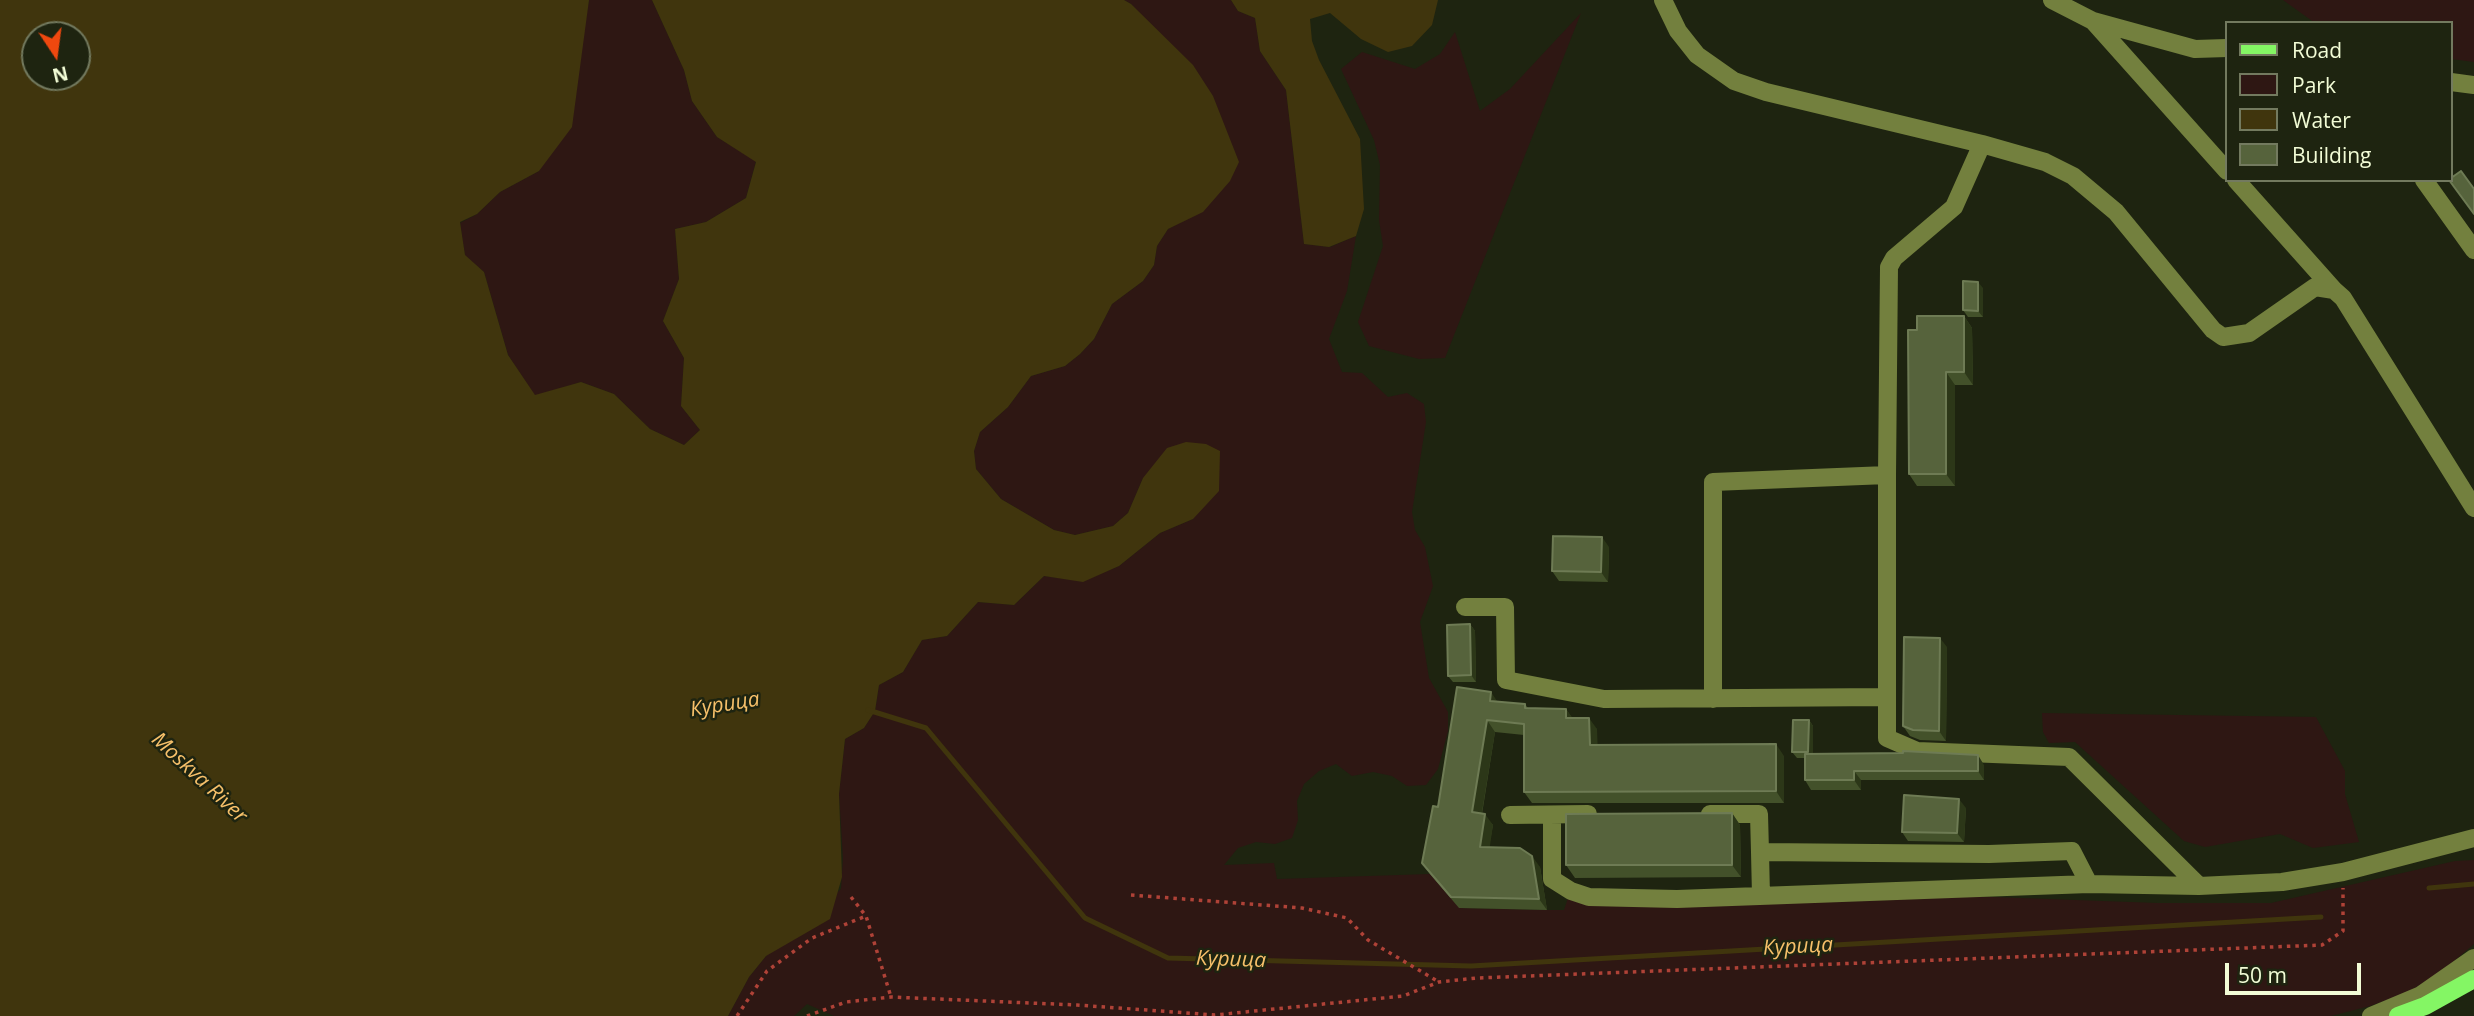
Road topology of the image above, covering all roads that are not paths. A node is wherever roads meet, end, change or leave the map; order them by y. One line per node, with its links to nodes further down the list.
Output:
1 (1662, 0): 7 (street)
2 (2052, 0): 3 (street)
3 (2093, 21): 4 (street); 8 (street)
4 (2226, 48)
5 (2453, 82): 6 (street)
6 (2474, 85)
7 (1982, 144): 12 (street); 13 (street)
8 (2226, 170)
9 (2238, 182): 12 (street)
10 (2425, 182): 11 (street)
11 (2474, 250)
12 (2334, 290): 14 (street)
13 (1887, 475): 16 (street); 17 (street)
14 (2474, 508)
15 (1465, 607): 17 (street)
16 (1887, 697): 17 (street); 25 (street)
17 (1713, 699)
18 (1552, 814): 19 (street); 21 (street); 26 (street)
19 (1607, 814)
20 (1690, 814): 23 (street)
21 (1510, 815)
22 (2474, 838): 25 (street)
23 (1760, 852): 24 (street); 26 (street)
24 (2090, 884): 25 (street); 26 (street)
25 (2199, 886)
26 (1761, 896)
27 (2474, 958): 29 (street)
28 (2474, 979): 30 (main road)
29 (2371, 1016)
30 (2398, 1016)

